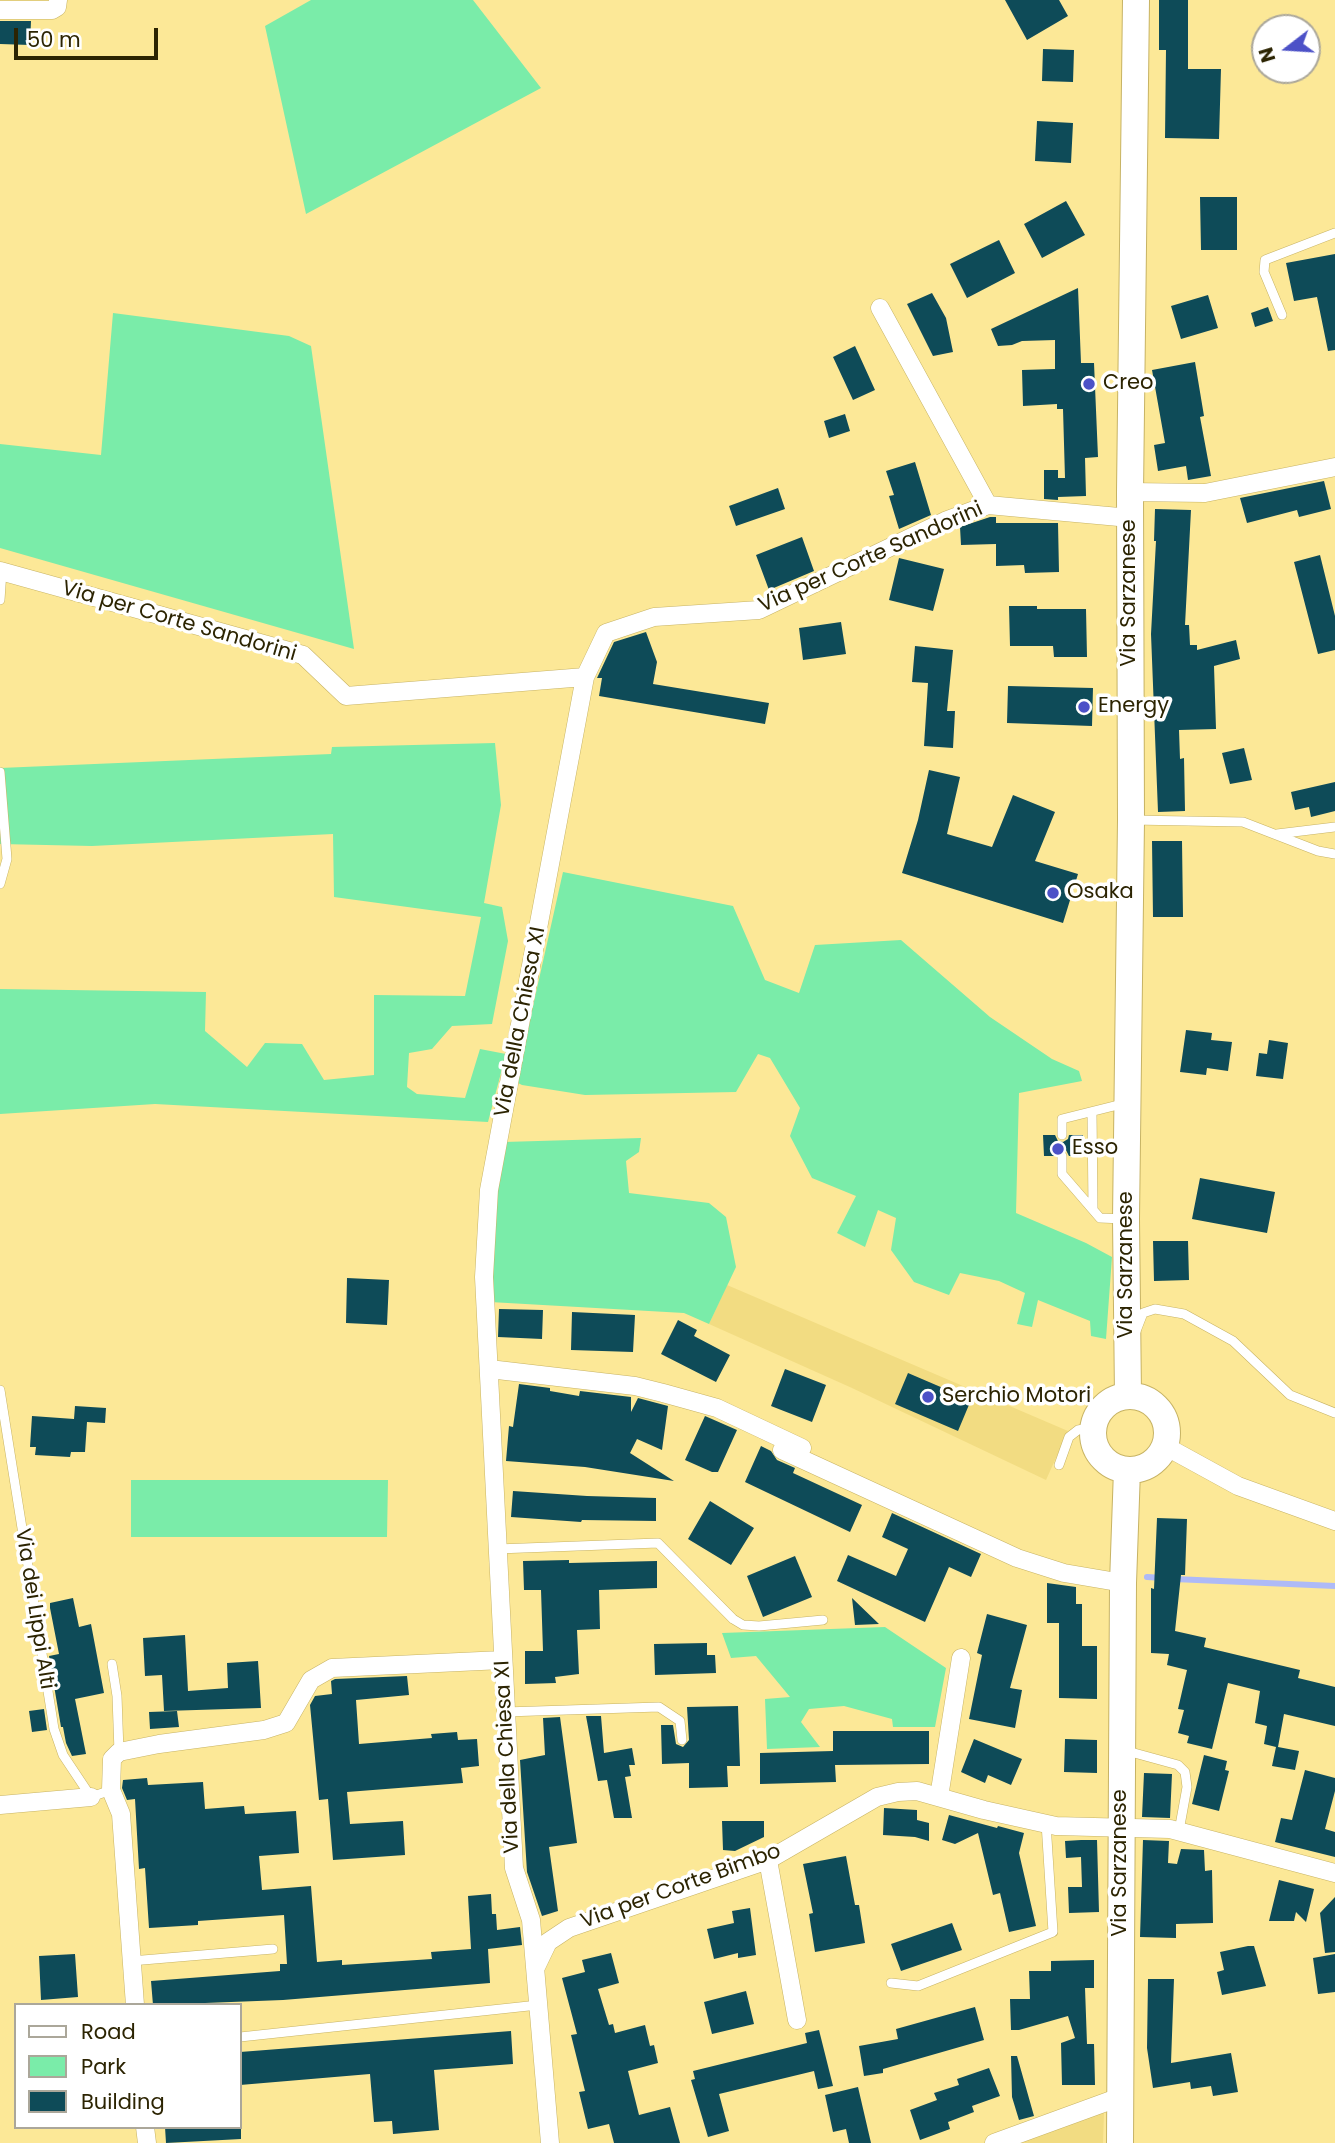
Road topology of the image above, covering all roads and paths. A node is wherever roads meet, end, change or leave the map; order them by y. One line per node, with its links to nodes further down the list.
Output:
1 (58, 0): 3 (street)
2 (1136, 0): 8 (main road, Via Sarzanese)
3 (0, 10)
4 (1335, 233): 6 (lane)
5 (880, 308): 9 (street)
6 (1282, 315)
7 (1335, 467): 8 (street)
8 (1130, 492): 10 (main road, Via Sarzanese)
9 (988, 505): 10 (street, Via per Corte Sandorini); 13 (street, Via per Corte Sandorini)
10 (1130, 518): 15 (main road, Via Sarzanese)
11 (1, 571): 12 (lane); 13 (street, Via per Corte Sandorini)
12 (0, 600)
13 (586, 677): 26 (street, Via della Chiesa XI)
14 (0, 772): 19 (lane)
15 (1131, 820): 17 (lane); 20 (main road, Via Sarzanese)
16 (1335, 828): 17 (lane)
17 (1275, 834): 18 (lane)
18 (1335, 855)
19 (0, 884)
20 (1127, 1103): 21 (lane); 25 (main road, Via Sarzanese)
21 (1091, 1112): 22 (lane); 24 (lane)
22 (1062, 1135)
23 (1062, 1156): 24 (lane)
24 (1093, 1208): 25 (lane)
25 (1126, 1219): 27 (main road, Via Sarzanese)
26 (489, 1368): 33 (street); 37 (street, Via della Chiesa XI)
27 (1128, 1385): 29 (lane); 30 (main road); 31 (main road)
28 (0, 1390): 48 (lane, Via dei Lippi Alti)
29 (1335, 1413)
30 (1094, 1427): 34 (lane); 35 (main road)
31 (1165, 1446): 35 (main road); 36 (street)
32 (782, 1450): 38 (street)
33 (809, 1451)
34 (1059, 1465)
35 (1127, 1470): 38 (main road, Via Sarzanese)
36 (1335, 1521)
37 (497, 1549): 39 (lane); 41 (street, Via della Chiesa XI)
38 (1123, 1583): 45 (main road, Via Sarzanese)
39 (823, 1620)
40 (961, 1658): 49 (street)
41 (502, 1660): 43 (street, Via della Chiesa XI); 46 (street)
42 (112, 1664): 46 (lane)
43 (505, 1712): 44 (lane); 58 (street, Via della Chiesa XI)
44 (682, 1740)
45 (1122, 1749): 52 (main road, Via Sarzanese); 53 (lane)
46 (119, 1752): 47 (street)
47 (111, 1790): 48 (lane); 57 (street)
48 (91, 1797): 50 (street)
49 (939, 1797): 51 (street, Via per Corte Bimbo); 54 (street, Via per Corte Bimbo)
50 (0, 1805)
51 (1046, 1823): 52 (street, Via per Corte Bimbo); 59 (lane)
52 (1121, 1826): 53 (street, Via per Corte Bimbo); 64 (main road, Via Sarzanese)
53 (1179, 1831): 55 (street, Via per Corte Bimbo)
54 (768, 1860): 58 (street, Via per Corte Bimbo); 62 (street)
55 (1335, 1872)
56 (273, 1950): 57 (lane)
57 (131, 1961): 60 (street)
58 (536, 1967): 61 (street, Via della Chiesa XI)
59 (891, 1983)
60 (135, 2003)
61 (540, 2005): 63 (lane); 65 (street, Via della Chiesa XI)
62 (797, 2020)
63 (242, 2037)
64 (1120, 2097): 66 (street); 67 (main road, Via Sarzanese)
65 (550, 2143)
66 (994, 2143)
67 (1120, 2143)

